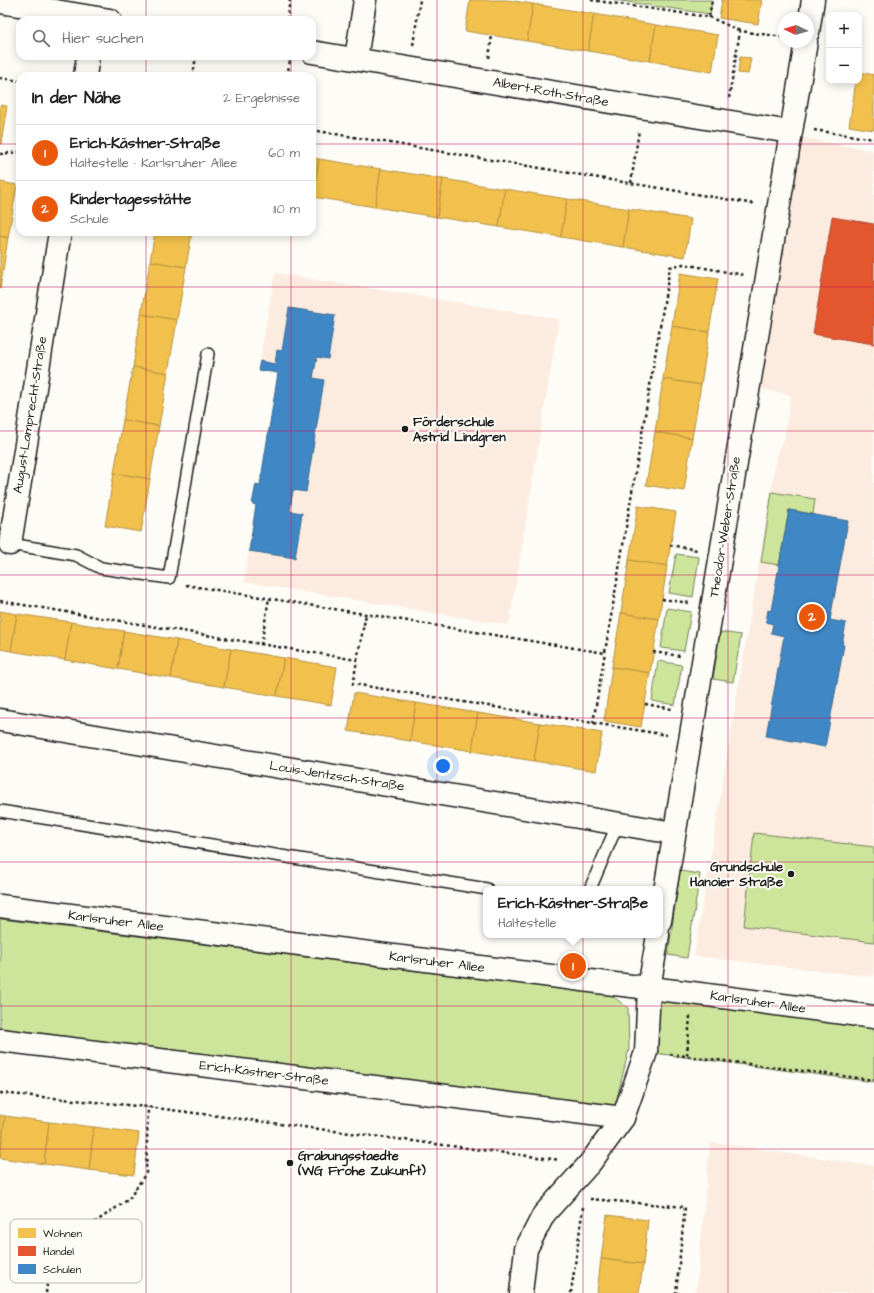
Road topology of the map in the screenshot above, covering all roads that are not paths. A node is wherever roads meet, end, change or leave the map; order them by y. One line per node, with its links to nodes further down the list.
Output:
1 (365, 0): 8 (street)
2 (813, 0): 4 (street)
3 (0, 2): 5 (street)
4 (811, 12)
5 (82, 16)
6 (805, 48): 11 (street, Theodor-Weber-Straße)
7 (316, 53): 8 (street, Albert-Roth-Straße)
8 (356, 59): 11 (street, Albert-Roth-Straße)
9 (87, 60): 10 (street)
10 (86, 72)
11 (790, 132): 18 (street, Theodor-Weber-Straße)
12 (59, 236): 14 (street, August-Lamprecht-Straße)
13 (208, 354): 14 (lane, August-Lamprecht-Straße)
14 (10, 544)
15 (0, 720): 17 (street, Louis-Jentzsch-Straße)
16 (0, 811): 20 (lane)
17 (618, 823): 18 (street, Louis-Jentzsch-Straße); 19 (lane)
18 (674, 833): 21 (street, Theodor-Weber-Straße)
19 (591, 886)
20 (483, 888)
21 (663, 902)
22 (0, 906): 24 (street, Karlsruher Allee)
23 (657, 938): 24 (street)
24 (649, 988): 25 (street, Karlsruher Allee); 27 (street)
25 (874, 1017)
26 (0, 1040): 27 (street, Erich-Kästner-Straße)
27 (623, 1118): 28 (street)
28 (521, 1293)

